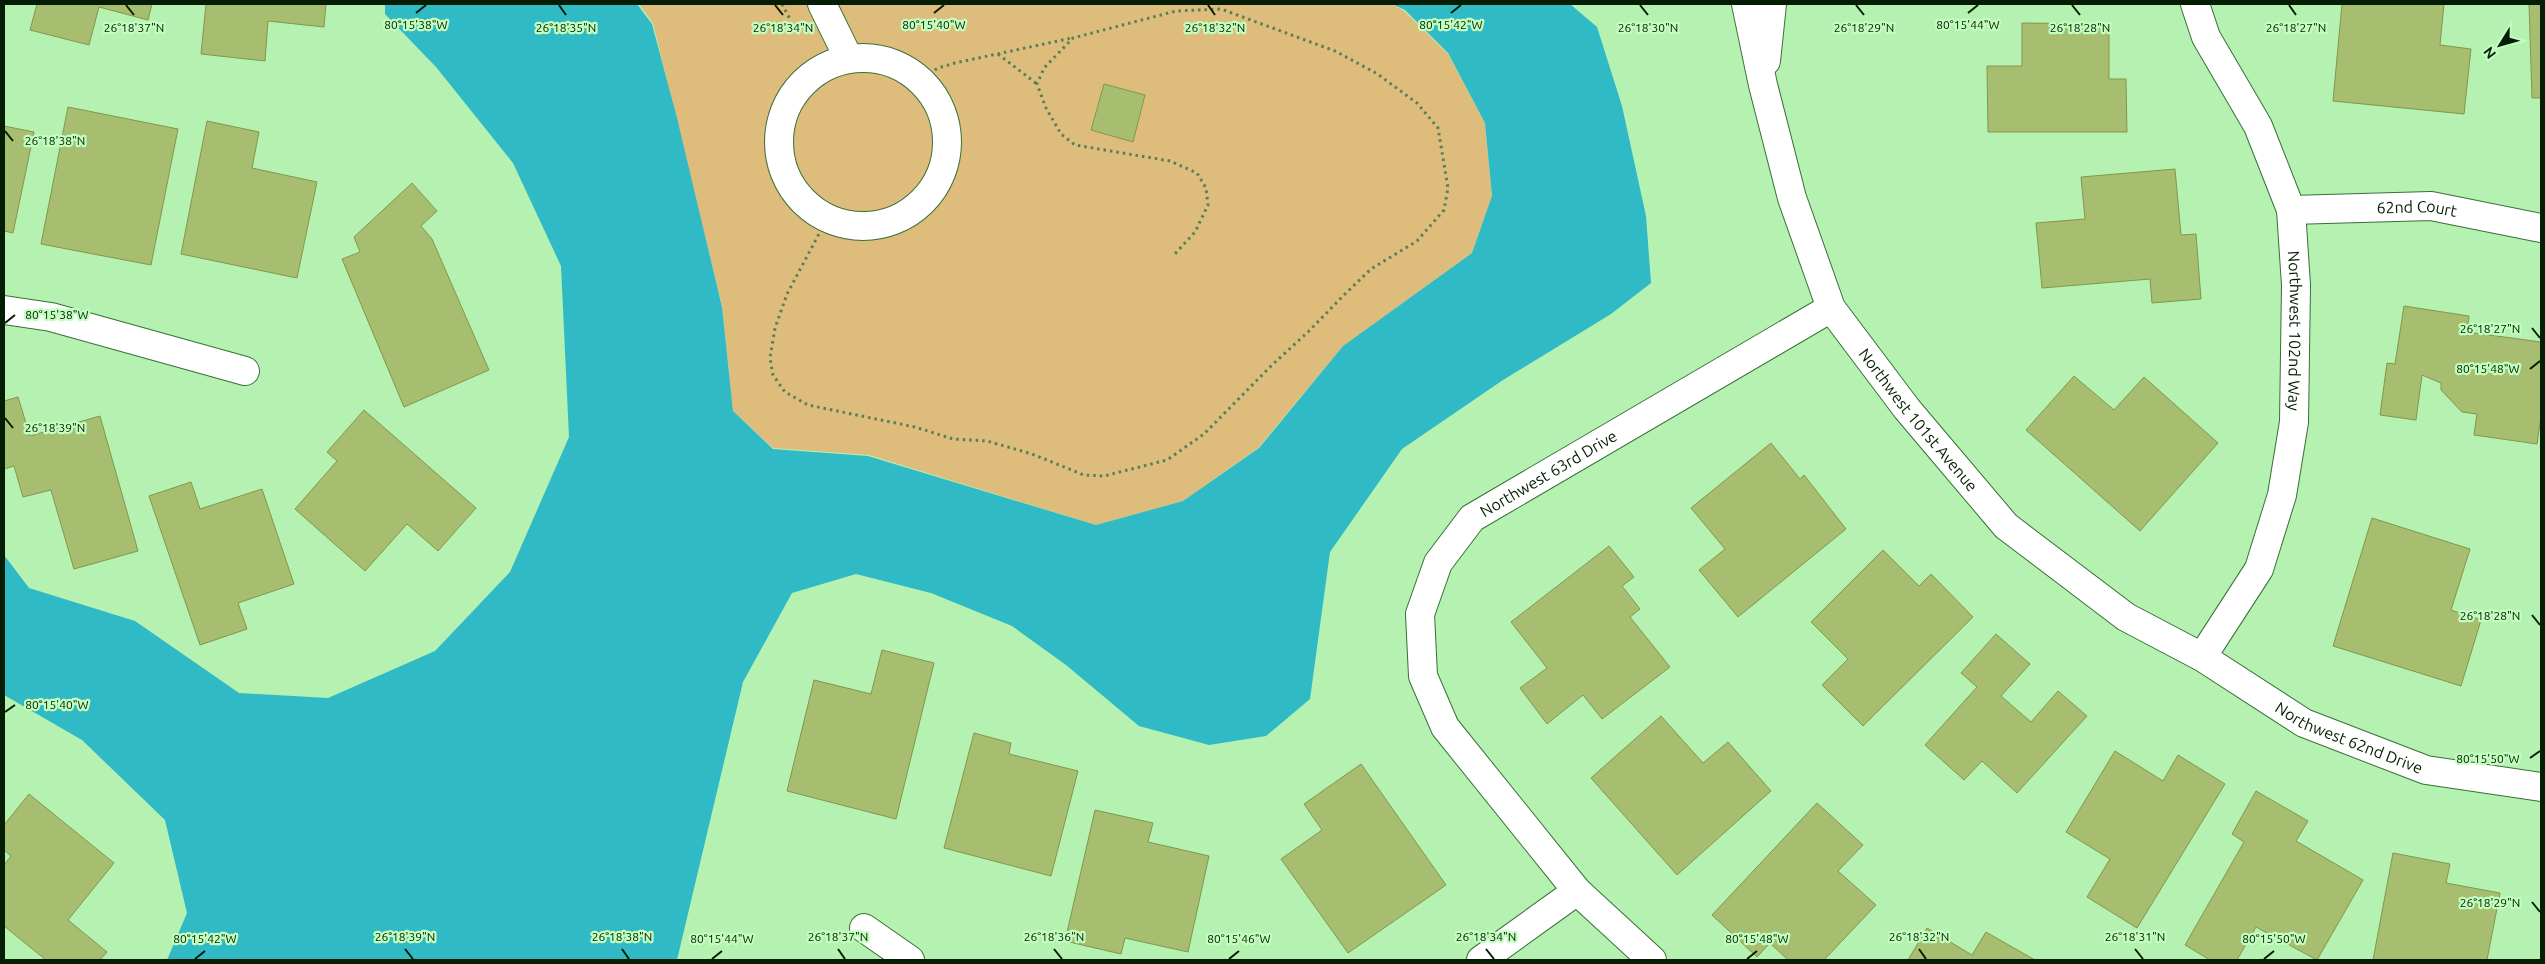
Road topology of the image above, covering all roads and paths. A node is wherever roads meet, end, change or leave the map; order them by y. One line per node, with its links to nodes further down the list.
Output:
1 (822, 4): 7 (street)
2 (1746, 4): 10 (street, Northwest 101st Avenue)
3 (1772, 4): 10 (street, Northwest 101st Avenue)
4 (2195, 4): 11 (street, Northwest 102nd Way)
5 (1073, 38): 6 (path); 9 (path); 12 (path)
6 (998, 54): 8 (path); 9 (path)
7 (848, 57): 8 (street); 12 (street)
8 (918, 80): 12 (street)
9 (1037, 84): 14 (path)
10 (1763, 85): 15 (street, Northwest 101st Avenue)
11 (2291, 210): 13 (street, 62nd Court); 18 (street, Northwest 102nd Way)
12 (828, 217)
13 (2541, 228)
14 (1172, 256)
15 (1831, 308): 18 (street, Northwest 101st Avenue); 20 (street, Northwest 63rd Drive)
16 (4, 310): 17 (street)
17 (245, 370)
18 (2202, 657): 19 (street, Northwest 62nd Drive)
19 (2541, 787)
20 (1577, 891): 23 (street); 24 (street, Northwest 63rd Drive)
21 (864, 928): 22 (street)
22 (910, 960)
23 (1482, 960)
24 (1652, 960)

